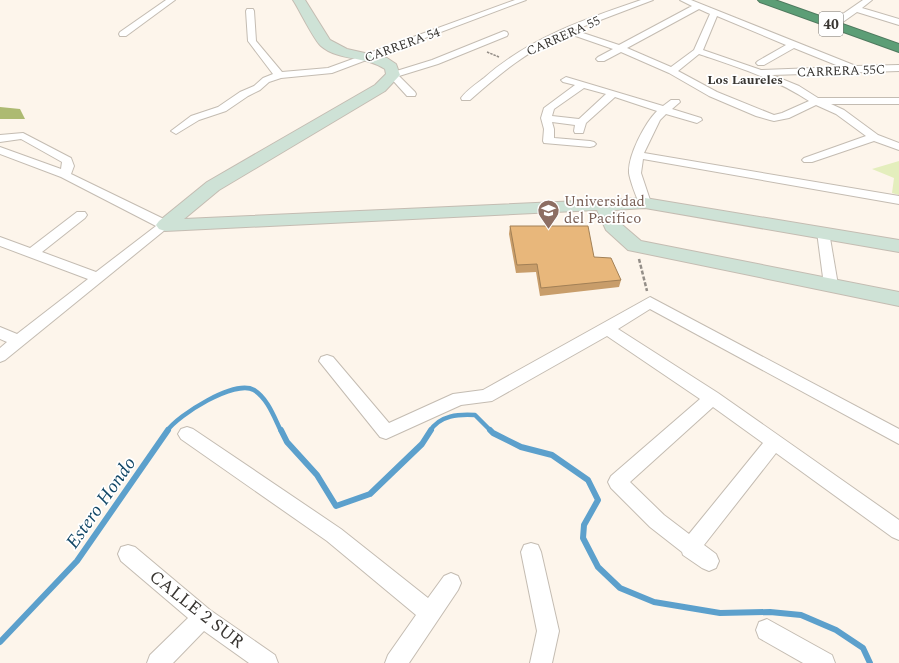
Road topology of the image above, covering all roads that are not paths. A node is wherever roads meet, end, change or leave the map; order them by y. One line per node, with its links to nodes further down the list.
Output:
1 (171, 0): 16 (street)
2 (299, 0): 23 (main road)
3 (522, 0): 23 (street, CARRERA 54)
4 (649, 0): 15 (street, CARRERA 55)
5 (684, 0): 9 (street)
6 (764, 0): 20 (highway, 40)
7 (777, 0): 13 (highway, 40)
8 (868, 0): 10 (street)
9 (699, 6): 12 (street); 21 (street)
10 (857, 9): 13 (street); 14 (street)
11 (250, 11): 29 (street)
12 (714, 12): 18 (street); 22 (street)
13 (837, 22): 19 (highway, 40)
14 (899, 22)
15 (568, 31): 21 (street); 35 (street, CARRERA 55)
16 (123, 34)
17 (504, 34): 30 (street)
18 (794, 44): 25 (street); 27 (street)
19 (899, 44)
20 (899, 48)
21 (621, 49): 24 (street); 28 (street)
22 (698, 51): 25 (street); 28 (street)
23 (365, 58): 29 (street, CARRERA 54); 30 (main road)
24 (601, 59)
25 (760, 68): 27 (street, CARRERA 55C); 36 (street)
26 (899, 68): 27 (street, CARRERA 55C)
27 (857, 70)
28 (672, 71): 36 (street)
29 (279, 75): 42 (street)
30 (393, 75): 34 (street); 55 (main road)
31 (566, 80): 32 (street)
32 (583, 84): 33 (street); 40 (street)
33 (613, 93): 39 (street); 40 (street)
34 (411, 94)
35 (466, 98)
36 (816, 101): 37 (street); 43 (street)
37 (899, 101)
38 (675, 102): 39 (street)
39 (665, 109): 41 (street); 48 (street)
40 (546, 118): 45 (street)
41 (697, 120)
42 (176, 131)
43 (874, 137): 46 (street); 49 (street)
44 (0, 139): 50 (street)
45 (590, 144)
46 (899, 147)
47 (0, 150): 50 (street)
48 (638, 155): 51 (street); 52 (street)
49 (808, 160)
50 (65, 175): 55 (street)
51 (899, 200)
52 (645, 203): 53 (main road); 56 (main road)
53 (603, 205): 55 (main road); 61 (main road)
54 (81, 215): 59 (street)
55 (165, 225): 60 (street)
56 (823, 232): 58 (main road); 61 (street)
57 (0, 241): 59 (street)
58 (899, 246)
59 (32, 253): 60 (street)
60 (98, 278): 65 (street)
61 (831, 285): 62 (main road)
62 (899, 299)
63 (607, 330): 67 (street); 68 (street); 70 (street)
64 (0, 333): 65 (street)
65 (19, 341): 66 (street)
66 (0, 356)
67 (326, 361)
68 (712, 398): 71 (street); 73 (street)
69 (187, 434): 78 (street)
70 (899, 437)
71 (774, 442): 72 (street); 73 (street)
72 (899, 530)
73 (690, 548): 76 (street)
74 (531, 552): 84 (street)
75 (128, 554): 79 (street, CALLE 2 SUR)
76 (708, 561)
77 (451, 583): 78 (street)
78 (430, 613): 83 (street)
79 (202, 617): 81 (street); 82 (street, CALLE 2 SUR)
80 (767, 630): 85 (street)
81 (158, 663)
82 (267, 663)
83 (396, 663)
84 (541, 663)
85 (824, 663)

